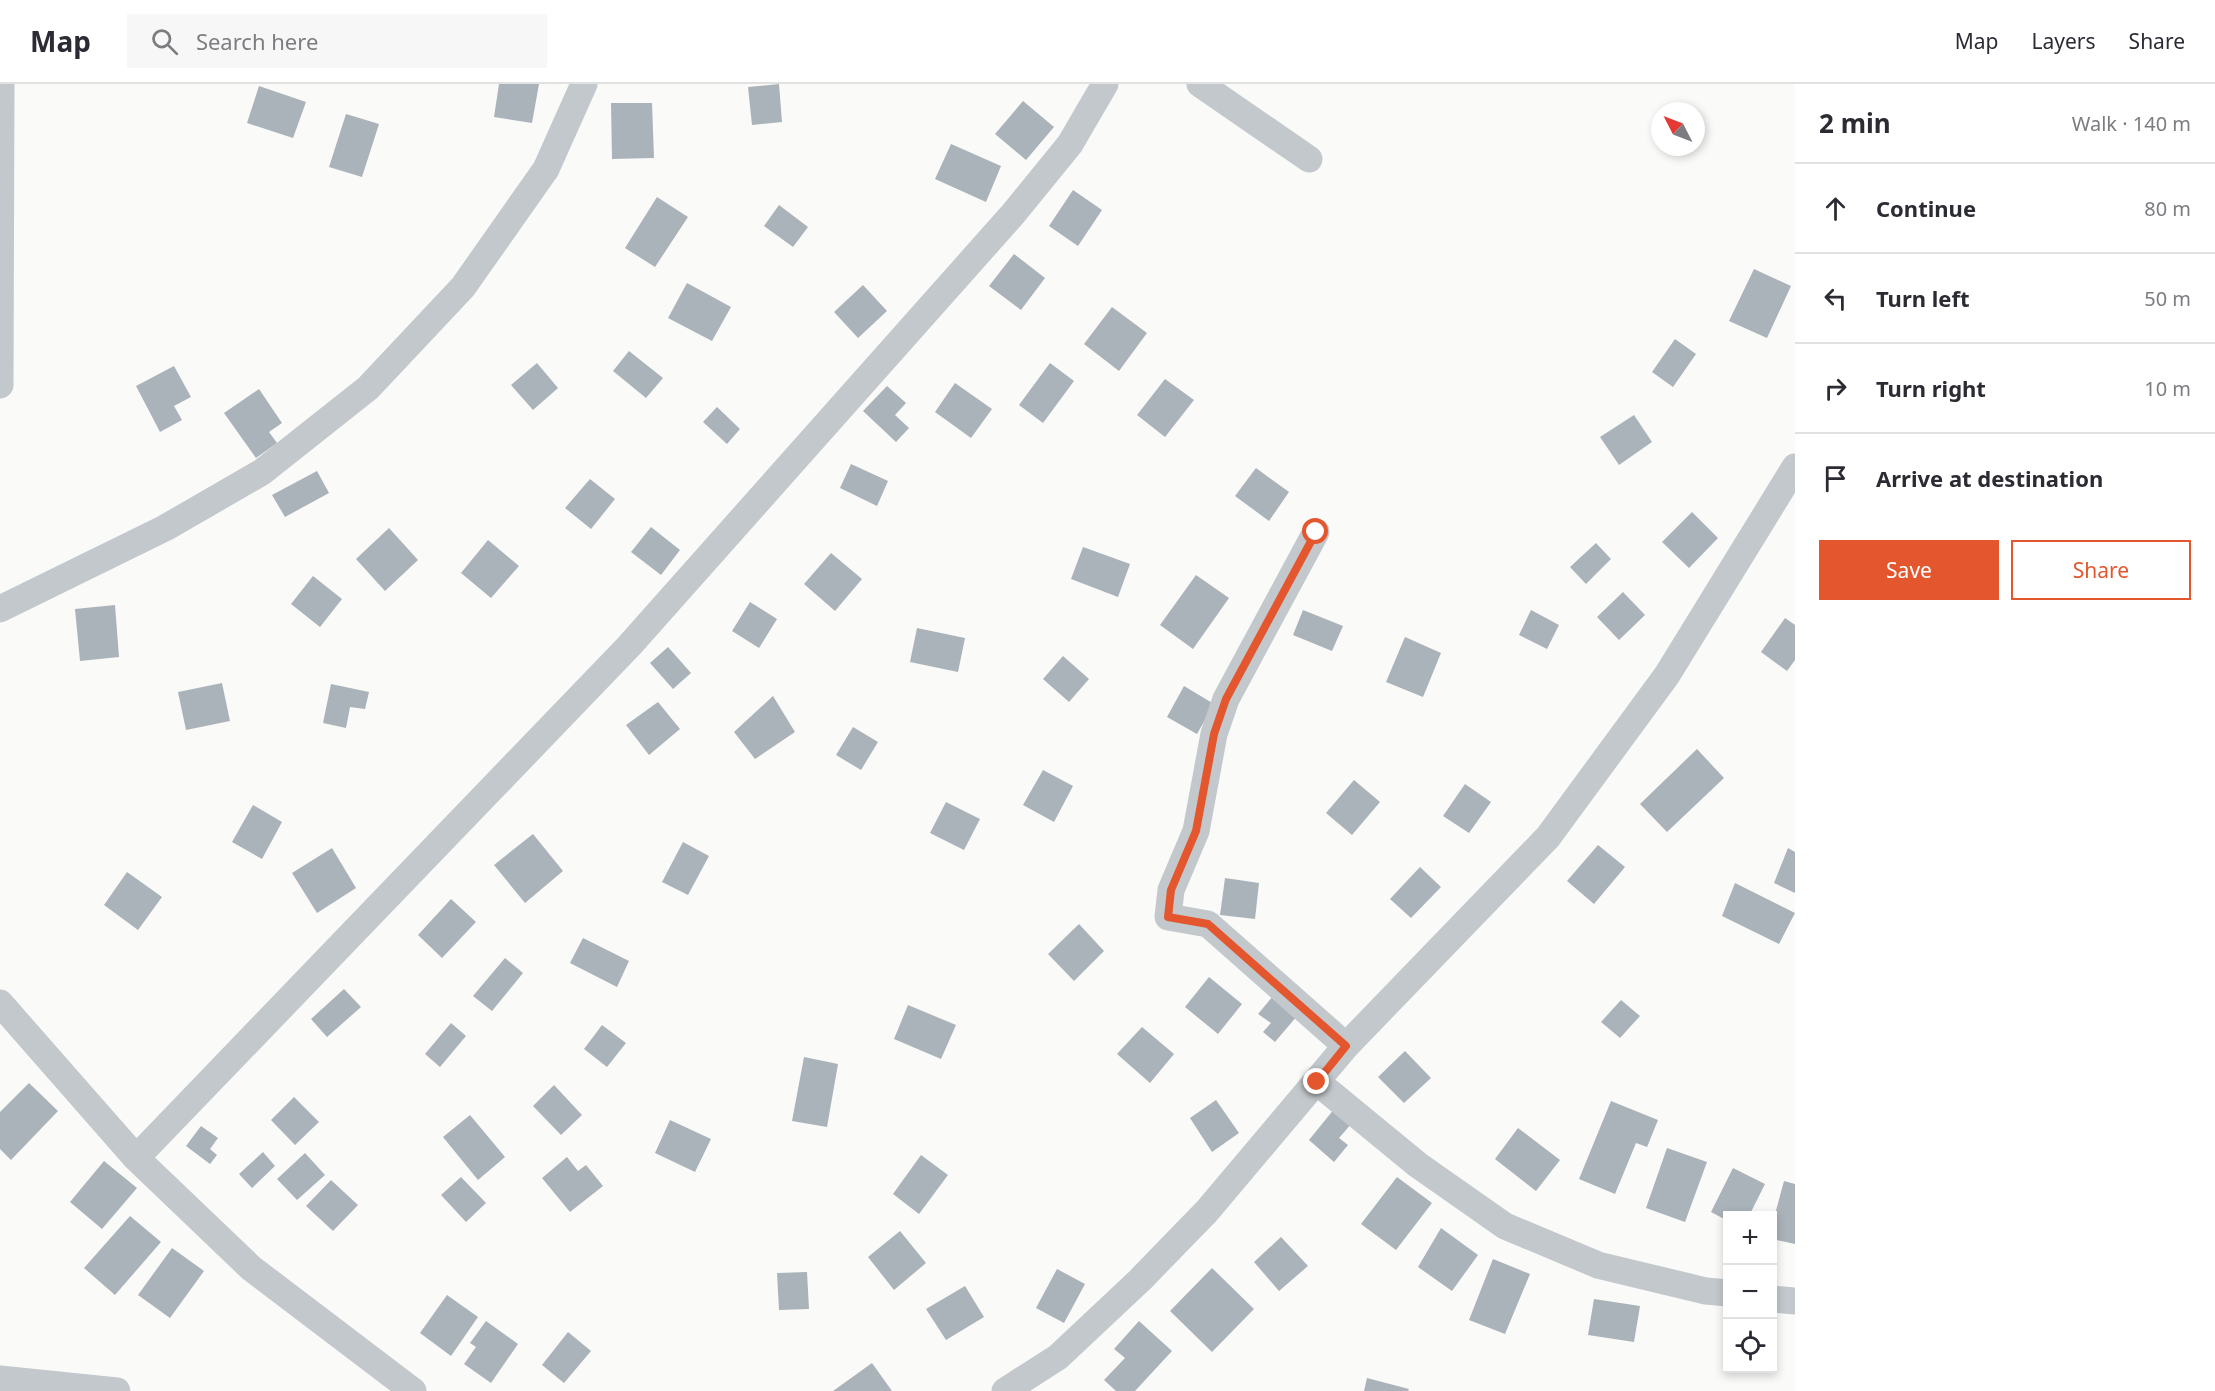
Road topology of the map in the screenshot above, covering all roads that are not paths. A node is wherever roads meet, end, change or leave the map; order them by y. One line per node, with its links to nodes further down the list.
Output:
1 (1, 84): 6 (street)
2 (584, 84): 9 (street)
3 (1105, 84): 13 (street)
4 (1200, 84): 5 (street)
5 (1309, 159)
6 (0, 385)
7 (1795, 467): 11 (street)
8 (1316, 532): 11 (street)
9 (0, 609)
10 (0, 1003): 13 (street)
11 (1346, 1046): 12 (street)
12 (1317, 1082): 14 (street); 20 (street)
13 (136, 1158): 19 (street)
14 (1723, 1293)
15 (1777, 1299): 16 (street)
16 (1795, 1301)
17 (0, 1379): 18 (street)
18 (117, 1391)
19 (413, 1391)
20 (1005, 1391)

